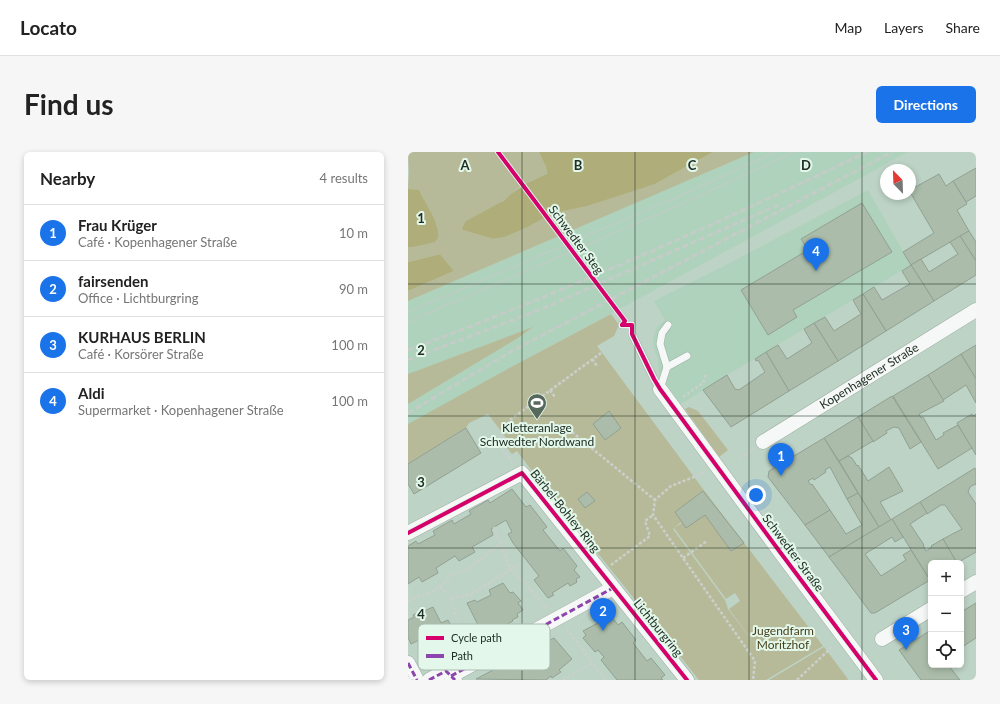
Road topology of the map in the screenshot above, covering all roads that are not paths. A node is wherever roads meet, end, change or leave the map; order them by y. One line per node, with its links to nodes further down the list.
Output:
1 (976, 310): 7 (street, Kopenhagener Straße)
2 (625, 321): 6 (lane, Schwedter Straße)
3 (668, 325): 5 (lane)
4 (687, 356): 5 (lane)
5 (667, 367): 6 (lane)
6 (660, 389): 21 (street, Schwedter Straße)
7 (763, 442)
8 (408, 533): 10 (street, Bärbel-Bohley-Ring)
9 (976, 582): 11 (street)
10 (613, 588): 13 (street); 20 (street, Lichtburgring)
11 (964, 589)
12 (928, 611): 14 (street)
13 (547, 624)
14 (882, 639)
15 (408, 663): 18 (street)
16 (467, 670): 17 (street)
17 (453, 678): 19 (street)
18 (417, 680)
19 (429, 680)
20 (687, 680)
21 (876, 680)

